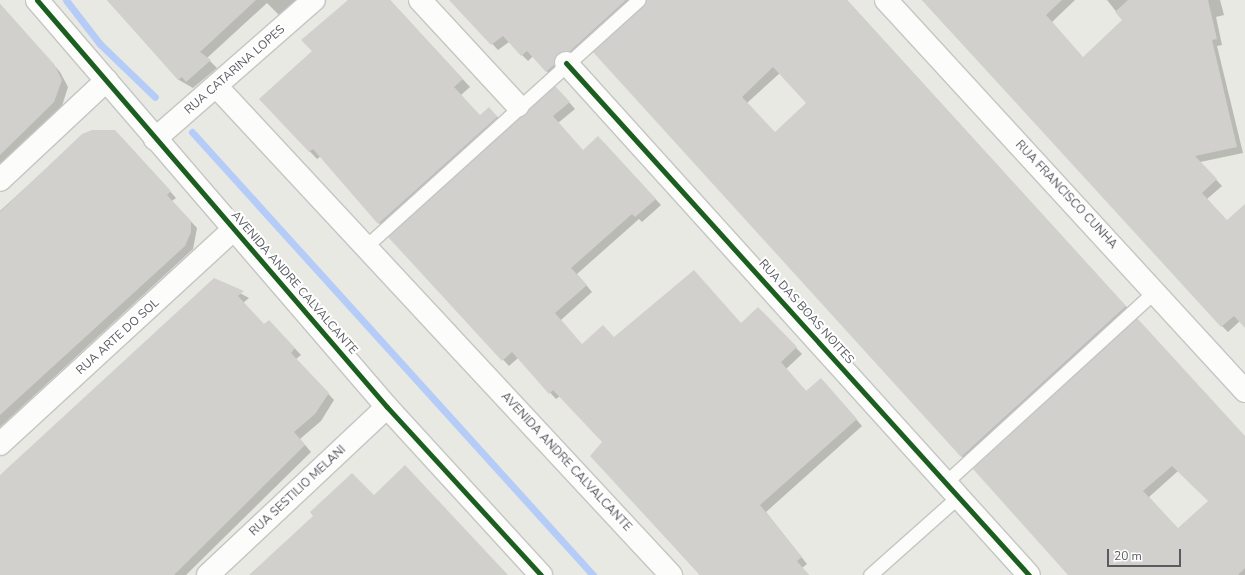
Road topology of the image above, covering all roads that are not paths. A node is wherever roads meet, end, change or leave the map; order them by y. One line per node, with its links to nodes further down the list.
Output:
1 (37, 0): 7 (street, AVENIDA ANDRE CALVALCANTE)
2 (314, 0): 8 (street, RUA CATARINA LOPES)
3 (420, 0): 9 (street)
4 (638, 0): 6 (lane)
5 (886, 0): 14 (street, RUA FRANCISCO CUNHA)
6 (566, 63): 9 (lane); 18 (street, RUA DAS BOAS NOITES)
7 (107, 80): 10 (street, AVENIDA ANDRE CALVALCANTE); 11 (street)
8 (217, 87): 10 (street, RUA CATARINA LOPES); 13 (street, AVENIDA ANDRE CALVALCANTE)
9 (518, 106): 13 (lane)
10 (155, 139): 12 (street, AVENIDA ANDRE CALVALCANTE)
11 (0, 180)
12 (234, 229): 16 (street, AVENIDA ANDRE CALVALCANTE); 17 (street, RUA ARTE DO SOL)
13 (364, 248): 21 (street, AVENIDA ANDRE CALVALCANTE)
14 (1156, 291): 15 (street, RUA FRANCISCO CUNHA); 18 (lane)
15 (1245, 391)
16 (387, 407): 19 (street, RUA SESTILIO MELANI); 20 (street, AVENIDA ANDRE CALVALCANTE)
17 (0, 444)
18 (953, 489): 22 (lane); 23 (street, RUA DAS BOAS NOITES)
19 (208, 575)
20 (541, 575)
21 (670, 575)
22 (870, 575)
23 (1029, 575)

